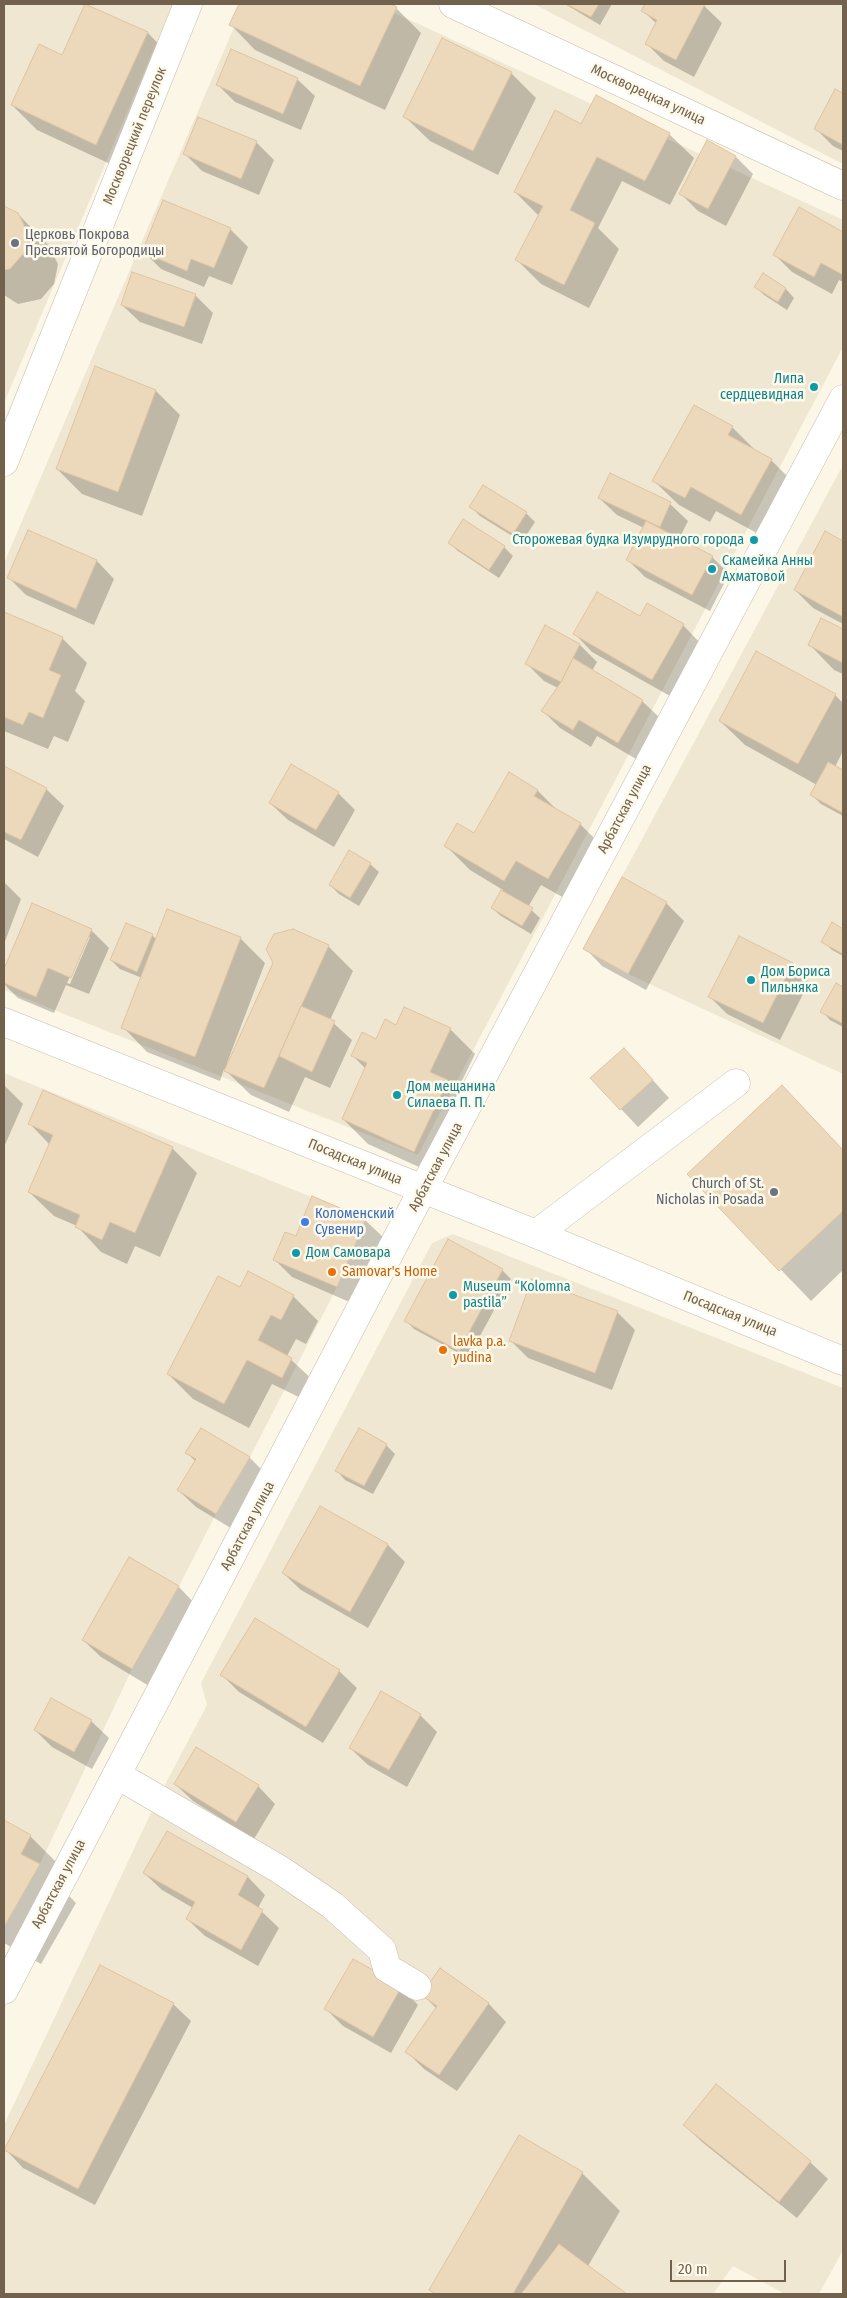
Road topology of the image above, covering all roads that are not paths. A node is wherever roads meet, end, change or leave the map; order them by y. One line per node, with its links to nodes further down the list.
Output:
1 (188, 4): 5 (street, Москворецкий переулок)
2 (453, 4): 3 (street, Москворецкая улица)
3 (843, 186)
4 (843, 399): 9 (street, Арбатская улица)
5 (13, 409): 6 (street, Москворецкий переулок)
6 (4, 462)
7 (4, 1022): 9 (street, Посадская улица)
8 (736, 1083): 10 (street)
9 (423, 1190): 10 (street, Посадская улица); 12 (street, Арбатская улица)
10 (536, 1234): 11 (street, Посадская улица)
11 (843, 1361)
12 (117, 1775): 13 (street); 14 (street, Арбатская улица)
13 (417, 1986)
14 (4, 1990)

